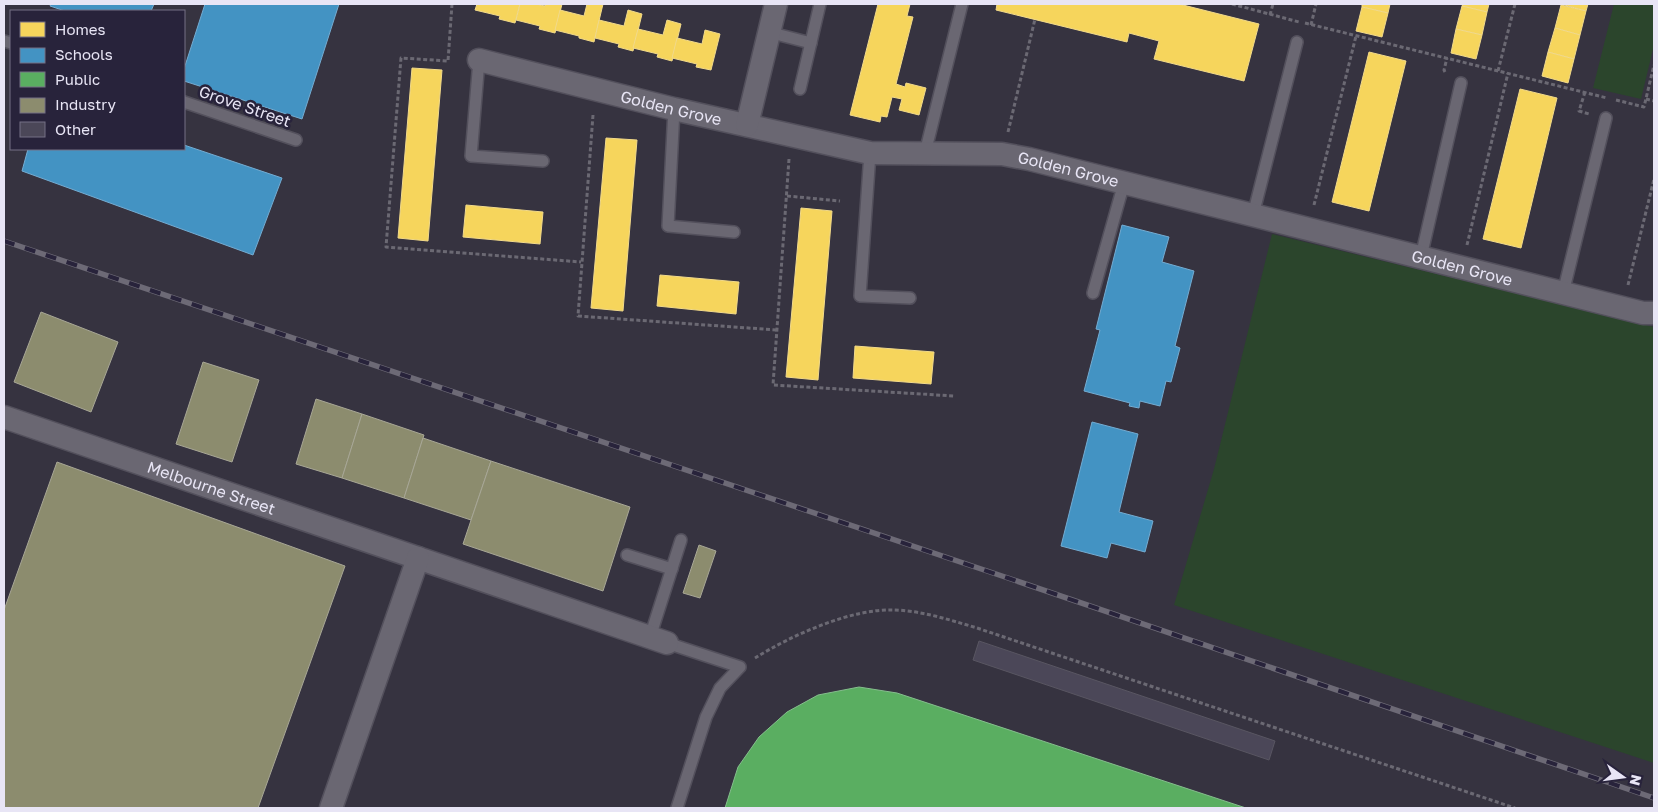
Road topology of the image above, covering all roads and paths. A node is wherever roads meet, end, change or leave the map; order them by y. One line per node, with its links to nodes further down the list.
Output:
1 (452, 4): 42 (path)
2 (776, 4): 11 (street)
3 (820, 4): 14 (lane)
4 (962, 4): 31 (lane)
5 (1232, 4): 6 (path)
6 (1237, 4): 9 (path)
7 (1272, 4): 9 (path)
8 (1514, 4): 17 (path)
9 (1270, 15): 12 (path)
10 (1035, 19): 32 (path)
11 (768, 32): 14 (lane); 27 (street)
12 (1356, 36): 17 (path); 39 (path)
13 (1297, 42): 38 (lane)
14 (811, 43): 21 (lane)
15 (479, 60): 20 (street, Golden Grove); 33 (lane)
16 (1654, 65): 22 (path)
17 (1498, 71): 18 (path)
18 (1508, 73): 22 (path); 43 (path)
19 (1461, 82): 41 (lane)
20 (595, 89): 25 (street, Golden Grove); 42 (path)
21 (800, 89)
22 (1646, 99): 23 (path)
23 (1654, 101)
24 (185, 102): 29 (lane, Grove Street)
25 (674, 109): 27 (street, Golden Grove); 40 (lane)
26 (1606, 118): 45 (lane)
27 (747, 124): 28 (street, Golden Grove)
28 (791, 136): 30 (street, Golden Grove); 36 (path)
29 (296, 140)
30 (870, 153): 31 (street, Golden Grove); 46 (lane)
31 (924, 153): 32 (street, Golden Grove)
32 (1002, 154): 35 (street, Golden Grove)
33 (543, 161)
34 (1654, 179): 47 (path)
35 (1124, 183): 38 (street, Golden Grove); 44 (lane)
36 (787, 196): 37 (path); 49 (path)
37 (840, 201)
38 (1254, 215): 39 (street, Golden Grove)
39 (1309, 229): 41 (street, Golden Grove)
40 (734, 232)
41 (1421, 257): 43 (street, Golden Grove)
42 (581, 262): 49 (path)
43 (1461, 268): 45 (street, Golden Grove)
44 (1093, 293)
45 (1563, 293): 47 (street, Golden Grove)
46 (910, 298)
47 (1622, 308): 48 (street, Golden Grove)
48 (1654, 313)
49 (777, 330): 50 (path)
50 (954, 396)
51 (4, 417): 54 (street, Melbourne Street)
52 (681, 540): 55 (lane)
53 (627, 555): 55 (lane)
54 (418, 558): 56 (street, Melbourne Street); 58 (street)
55 (672, 569): 56 (lane)
56 (659, 640): 57 (lane)
57 (740, 667): 59 (lane); 60 (path)
58 (331, 808)
59 (677, 808)
60 (1515, 808)

